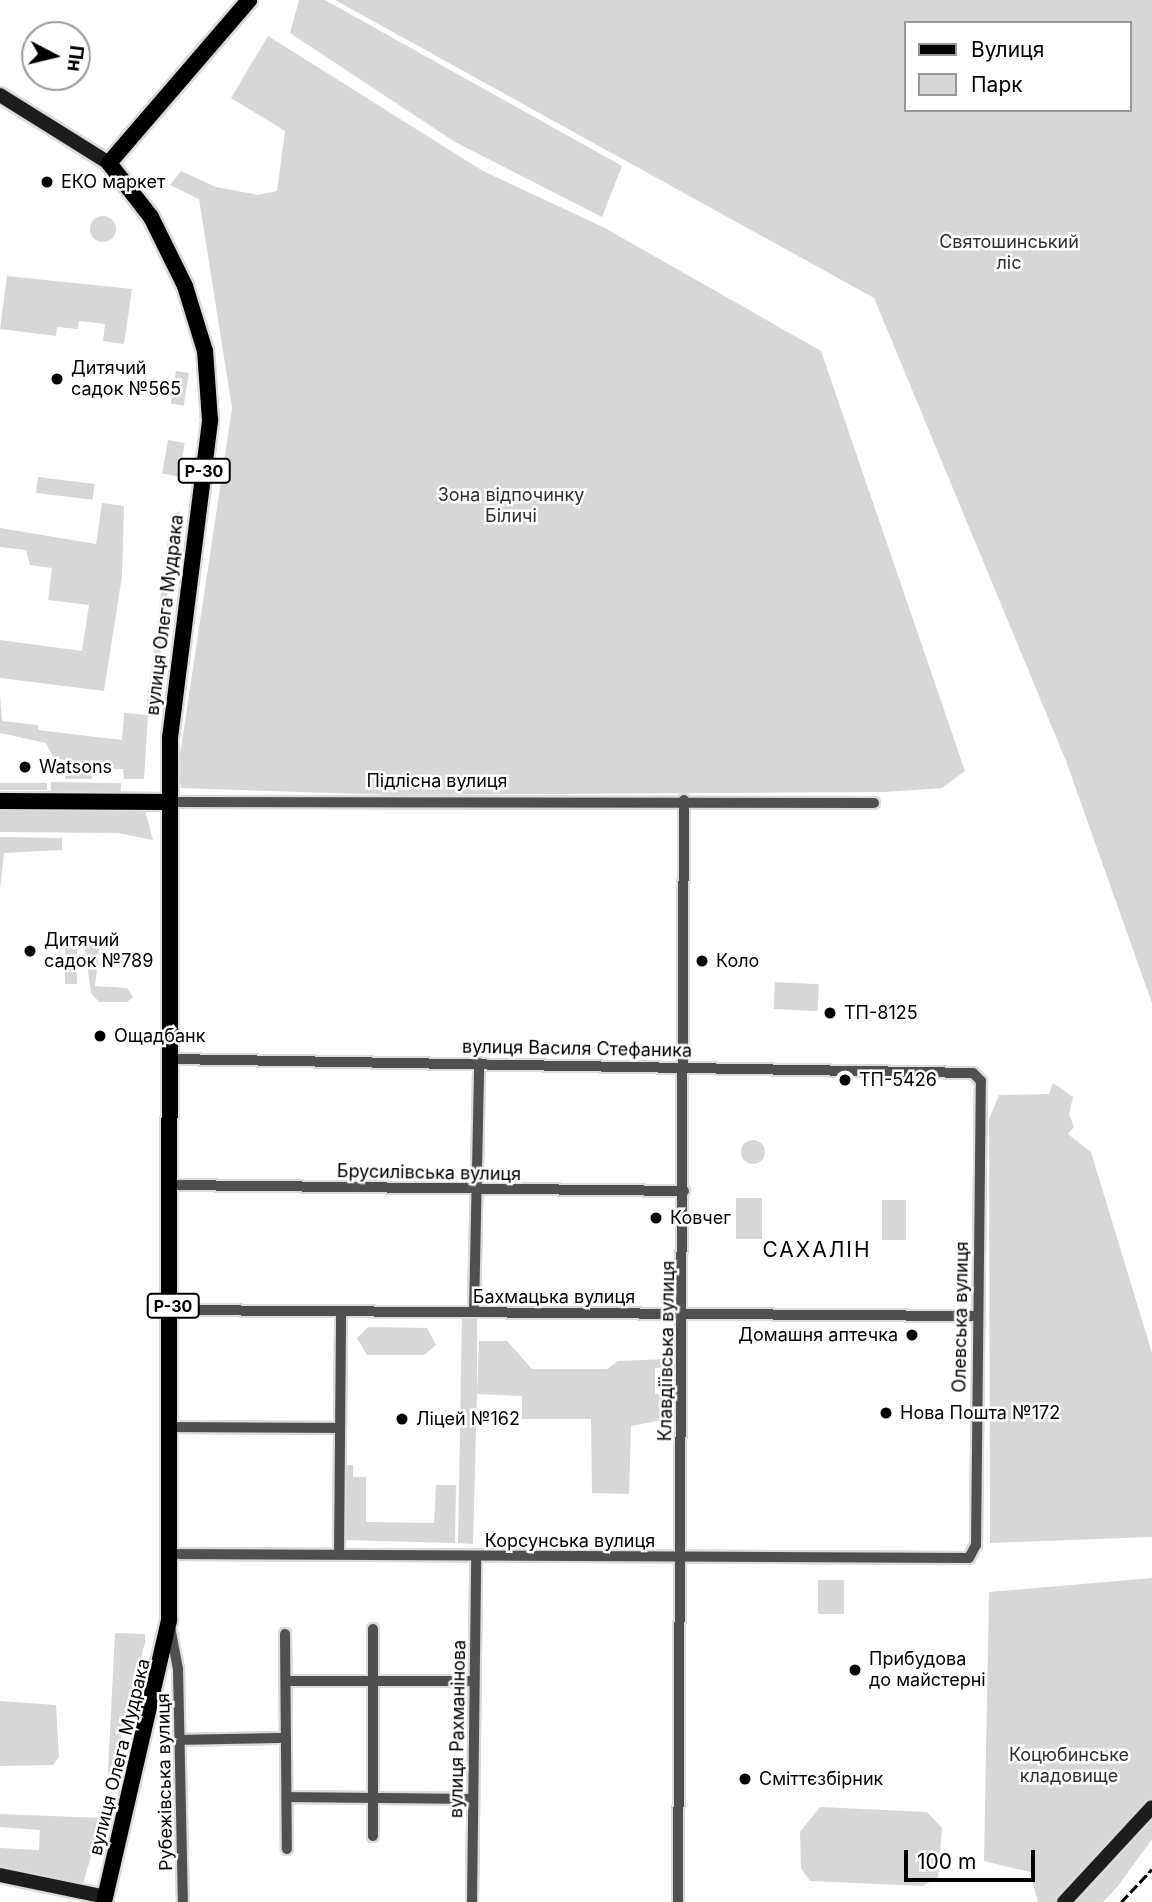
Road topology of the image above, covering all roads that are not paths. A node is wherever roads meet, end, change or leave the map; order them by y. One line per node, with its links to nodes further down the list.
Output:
1 (249, 0): 3 (main road)
2 (0, 95): 3 (street, вулиця Олега Мудрака)
3 (109, 163): 6 (main road, вулиця Олега Мудрака / Р-30)
4 (684, 800): 6 (street, Підлісна вулиця); 7 (street, Підлісна вулиця); 10 (street, Клавдіївська вулиця)
5 (0, 801): 6 (main road, Підлісна вулиця)
6 (170, 802): 8 (main road, вулиця Олега Мудрака / Р-30)
7 (874, 803)
8 (174, 1059): 9 (street, вулиця Василя Стефаника); 12 (main road, Р-30)
9 (479, 1063): 10 (street, вулиця Василя Стефаника); 13 (street)
10 (683, 1065): 11 (street, вулиця Василя Стефаника); 14 (street, Клавдіївська вулиця)
11 (978, 1075): 19 (street, Олевська вулиця)
12 (173, 1185): 13 (street, Брусилівська вулиця); 15 (main road, Р-30)
13 (475, 1191): 14 (street, Брусилівська вулиця); 17 (street)
14 (684, 1191): 18 (street, Клавдіївська вулиця)
15 (173, 1310): 16 (street, Бахмацька вулиця); 20 (main road, Р-30)
16 (341, 1311): 17 (street, Бахмацька вулиця); 21 (street)
17 (474, 1312): 18 (street, Бахмацька вулиця)
18 (684, 1314): 19 (street, Бахмацька вулиця); 25 (street, Клавдіївська вулиця)
19 (976, 1316): 26 (street, Олевська вулиця)
20 (172, 1427): 21 (street); 22 (main road, Р-30)
21 (341, 1428): 23 (street)
22 (171, 1553): 23 (street, Корсунська вулиця); 27 (main road, Р-30)
23 (339, 1553): 24 (street, Корсунська вулиця)
24 (476, 1557): 25 (street, Корсунська вулиця); 32 (street, вулиця Рахманінова)
25 (680, 1557): 26 (street, Корсунська вулиця); 45 (street, Клавдіївська вулиця)
26 (969, 1558)
27 (169, 1620): 34 (street, Рубежівська вулиця); 42 (main road, вулиця Олега Мудрака / Р-30)
28 (373, 1629): 31 (street)
29 (285, 1634): 30 (street)
30 (286, 1681): 31 (street); 33 (street)
31 (373, 1681): 32 (street); 36 (street)
32 (474, 1681): 37 (street, вулиця Рахманінова)
33 (286, 1738): 34 (street); 35 (street)
34 (180, 1740): 43 (street, Рубежівська вулиця)
35 (287, 1797): 36 (street); 40 (street)
36 (373, 1799): 37 (street); 39 (street)
37 (473, 1799): 44 (street, вулиця Рахманінова)
38 (1152, 1807): 46 (street)
39 (373, 1836)
40 (287, 1849)
41 (0, 1875): 42 (street)
42 (105, 1900)
43 (183, 1902)
44 (472, 1902)
45 (678, 1902)
46 (1064, 1902)

